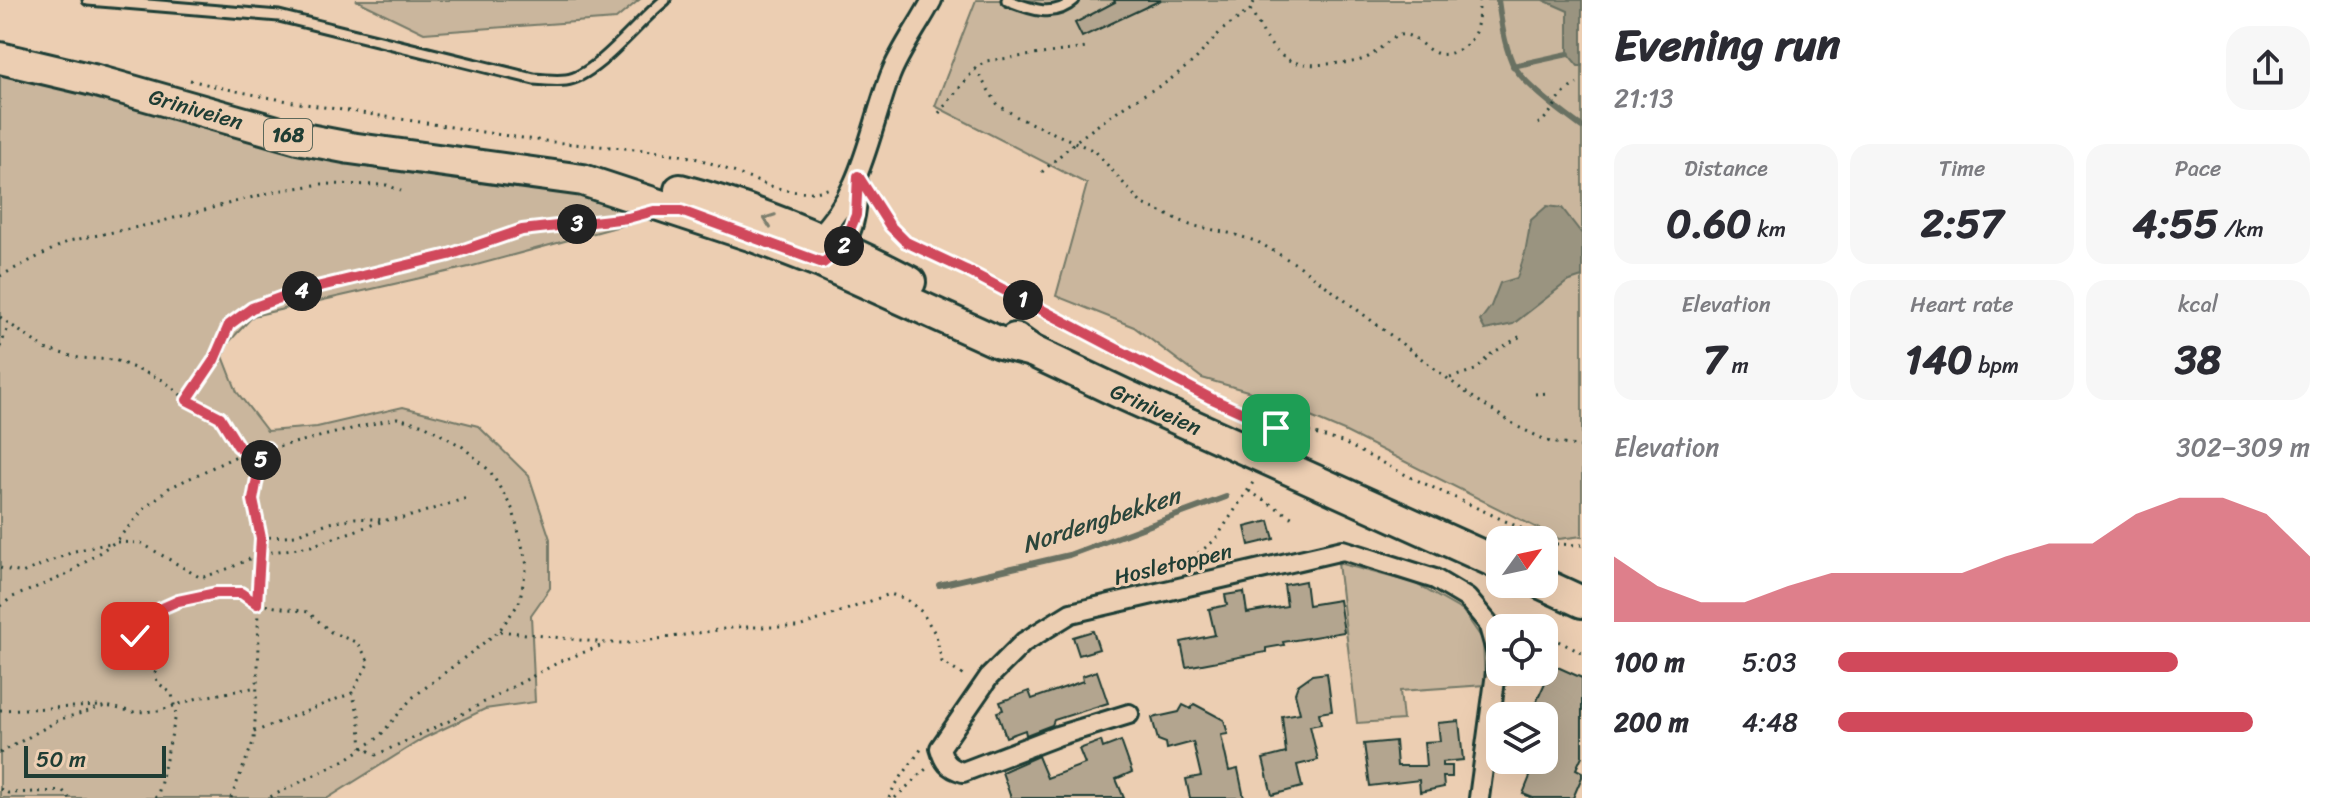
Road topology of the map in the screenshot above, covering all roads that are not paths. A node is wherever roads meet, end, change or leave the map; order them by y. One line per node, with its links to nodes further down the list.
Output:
1 (88, 0): 2 (lane)
2 (665, 0)
3 (932, 0): 7 (street)
4 (1007, 0): 5 (lane)
5 (1074, 0)
6 (0, 58): 8 (main road, Griniveien / 168)
7 (858, 176): 8 (street); 8 (street)
8 (827, 249): 9 (main road, Griniveien / 168)
9 (1486, 558)
10 (1558, 591): 11 (main road)
11 (1582, 602)
12 (1129, 714): 13 (street, Hosletoppen)
13 (1479, 798)

